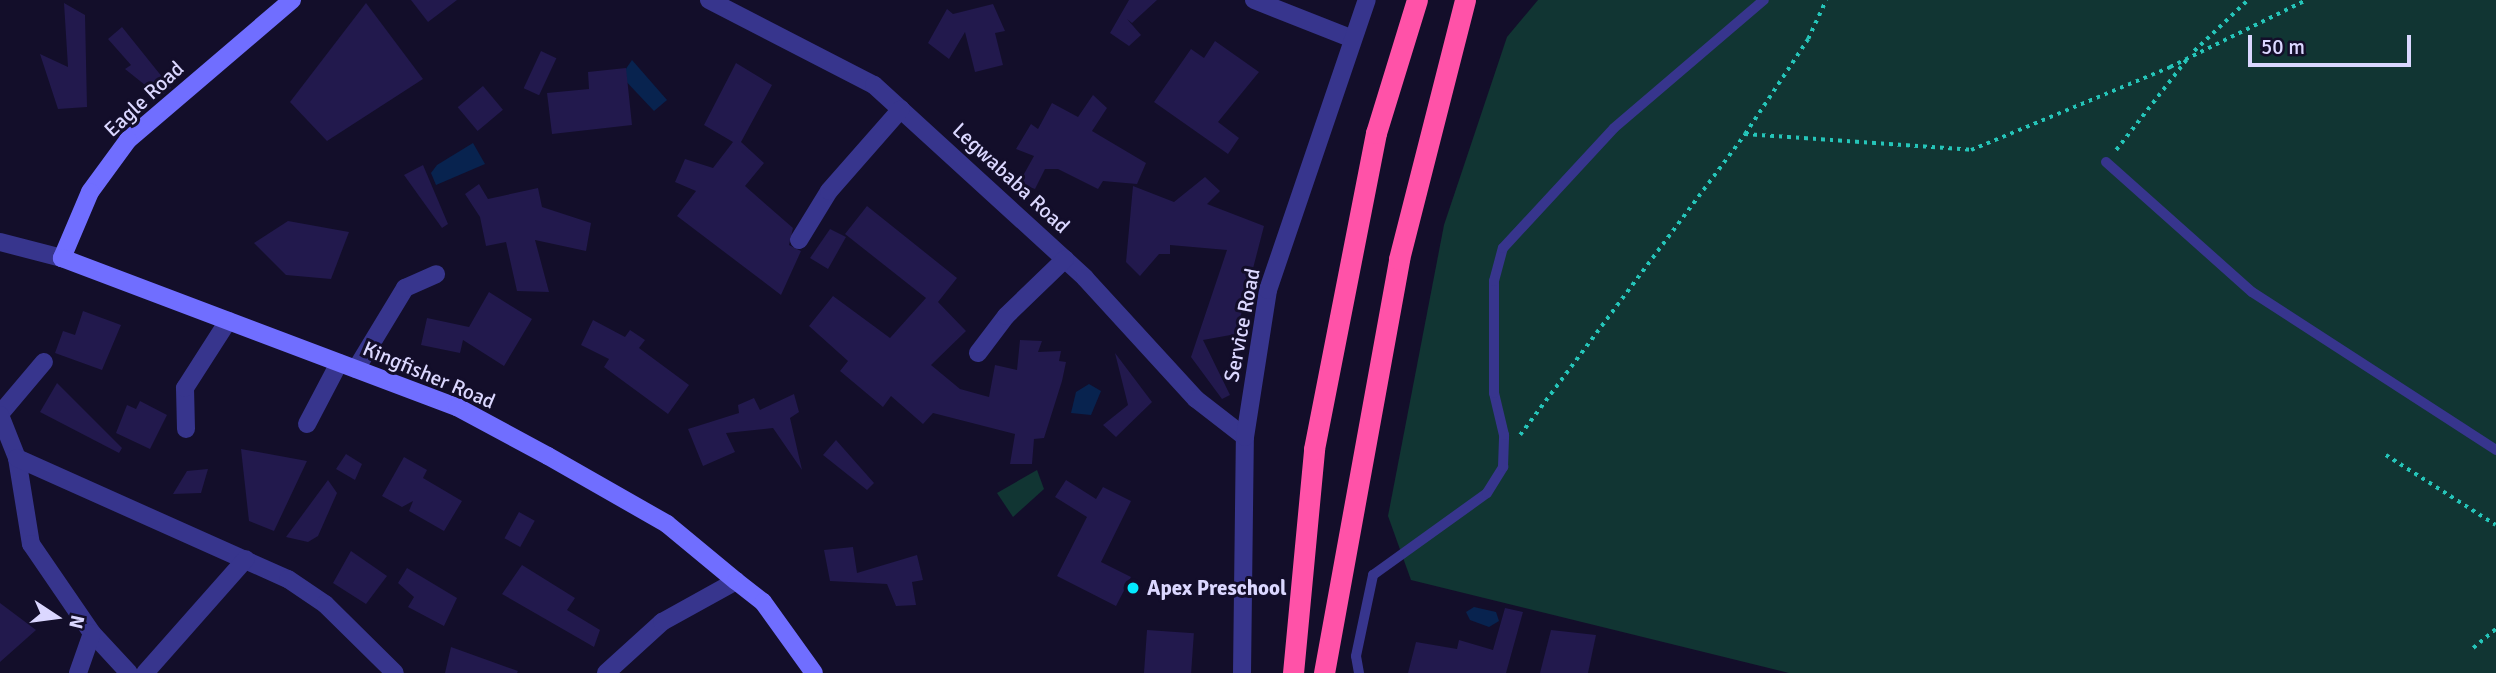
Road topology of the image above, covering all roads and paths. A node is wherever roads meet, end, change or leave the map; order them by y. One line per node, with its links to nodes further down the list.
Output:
1 (292, 0): 18 (street, Eagle Road)
2 (709, 0): 13 (street, Legwababa Road)
3 (1254, 0): 11 (street)
4 (1367, 0): 11 (street, Service Road)
5 (1417, 0): 47 (highway)
6 (1465, 0): 48 (highway)
7 (1764, 0): 33 (lane)
8 (1826, 0): 14 (path)
9 (2248, 0): 12 (path)
10 (2306, 0): 12 (path)
11 (1353, 39): 29 (street, Service Road)
12 (2189, 57): 14 (path); 15 (path)
13 (901, 109): 16 (street); 19 (street, Legwababa Road)
14 (1745, 134): 33 (path)
15 (2106, 162): 30 (lane)
16 (799, 240)
17 (0, 242): 18 (street, Kingfisher Road)
18 (62, 258): 21 (street, Kingfisher Road)
19 (1065, 260): 22 (street); 29 (street, Legwababa Road)
20 (436, 274): 25 (street)
21 (228, 321): 24 (street, Kingfisher Road); 28 (street)
22 (978, 353)
23 (44, 362): 26 (street)
24 (339, 363): 25 (street, Kingfisher Road); 27 (street)
25 (356, 369): 36 (street, Kingfisher Road)
26 (0, 414): 32 (street)
27 (307, 424)
28 (186, 429)
29 (1245, 437): 46 (street, Service Road)
30 (2496, 450)
31 (2386, 455): 34 (path)
32 (17, 458): 35 (street); 38 (street)
33 (1503, 460): 49 (lane)
34 (2496, 526)
35 (246, 559): 42 (street); 43 (street)
36 (736, 581): 44 (street); 45 (street, Kingfisher Road)
37 (2496, 629): 39 (path)
38 (92, 633): 40 (street); 41 (street)
39 (2473, 648)
40 (78, 673)
41 (130, 673)
42 (145, 673)
43 (395, 673)
44 (606, 673)
45 (814, 673)
46 (1242, 673)
47 (1293, 673)
48 (1324, 673)
49 (1359, 673)

